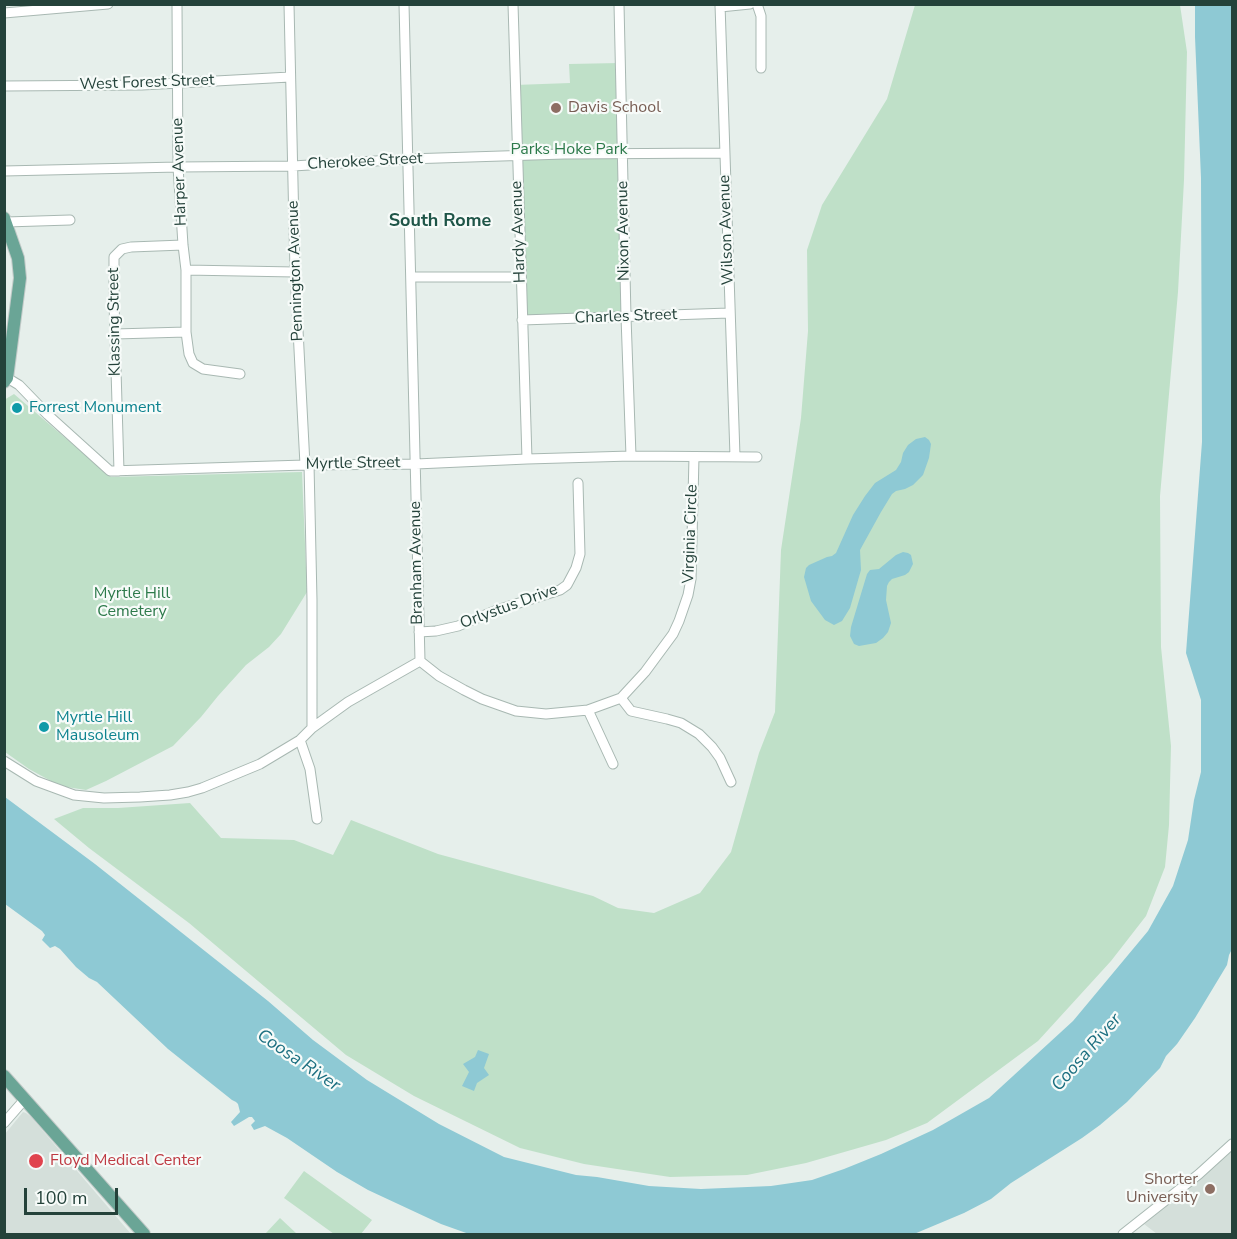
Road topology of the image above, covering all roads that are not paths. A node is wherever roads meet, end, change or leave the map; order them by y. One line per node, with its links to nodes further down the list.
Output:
1 (108, 4): 10 (street)
2 (177, 4): 13 (street, Harper Avenue)
3 (289, 4): 12 (street, Pennington Avenue)
4 (404, 4): 18 (street, Branham Avenue)
5 (513, 4): 17 (street, Hardy Avenue)
6 (619, 4): 15 (street, Nixon Avenue)
7 (750, 4): 9 (street)
8 (757, 4): 11 (street)
9 (720, 6): 16 (street, Wilson Avenue)
10 (4, 13)
11 (761, 68)
12 (290, 77): 13 (street, West Forest Street); 19 (street, Pennington Avenue)
13 (177, 82): 14 (street, West Forest Street); 20 (street, Harper Avenue)
14 (4, 86)
15 (622, 153): 16 (street, Cherokee Street); 17 (street, Cherokee Street); 30 (street, Nixon Avenue)
16 (724, 153): 29 (street, Wilson Avenue)
17 (517, 156): 18 (street, Cherokee Street); 28 (street, Hardy Avenue)
18 (408, 159): 19 (street, Cherokee Street); 27 (street, Branham Avenue)
19 (293, 166): 20 (street, Cherokee Street); 26 (street, Pennington Avenue)
20 (178, 167): 21 (street, Cherokee Street); 24 (street, Harper Avenue)
21 (4, 171)
22 (5, 220): 23 (street); 35 (main road)
23 (70, 220)
24 (183, 245): 25 (street, Harper Avenue); 32 (street, Klassing Street)
25 (186, 270): 26 (street); 33 (street, Harper Avenue)
26 (295, 272): 42 (street, Pennington Avenue)
27 (411, 276): 28 (street); 41 (street, Branham Avenue)
28 (521, 278): 31 (street, Hardy Avenue)
29 (729, 313): 30 (street, Charles Street); 38 (street, Wilson Avenue)
30 (626, 317): 31 (street, Charles Street); 36 (street, Nixon Avenue)
31 (522, 320): 40 (street, Hardy Avenue)
32 (115, 334): 33 (street); 43 (street, Klassing Street)
33 (187, 336): 34 (street)
34 (240, 374)
35 (6, 379): 43 (street)
36 (632, 456): 37 (street, Myrtle Street); 40 (street, Myrtle Street)
37 (694, 456): 38 (street, Myrtle Street); 47 (street, Virginia Circle)
38 (735, 456): 39 (street, Myrtle Street)
39 (757, 457)
40 (527, 459): 41 (street, Myrtle Street)
41 (416, 464): 42 (street, Myrtle Street); 45 (street, Branham Avenue)
42 (307, 465): 43 (street, Myrtle Street); 49 (street, Pennington Avenue)
43 (119, 471)
44 (578, 483): 45 (street, Orlystus Drive)
45 (418, 632): 46 (street, Branham Avenue)
46 (420, 661): 48 (street, Virginia Circle); 49 (street)
47 (621, 698): 48 (street, Virginia Circle); 53 (street)
48 (588, 710): 52 (street)
49 (312, 728): 50 (street)
50 (300, 740): 51 (street); 54 (street)
51 (4, 761)
52 (613, 764)
53 (731, 782)
54 (317, 819)
55 (4, 1076): 56 (main road)
56 (25, 1099): 57 (street); 59 (main road)
57 (4, 1123)
58 (1233, 1144): 60 (street)
59 (144, 1234)
60 (1123, 1234)

